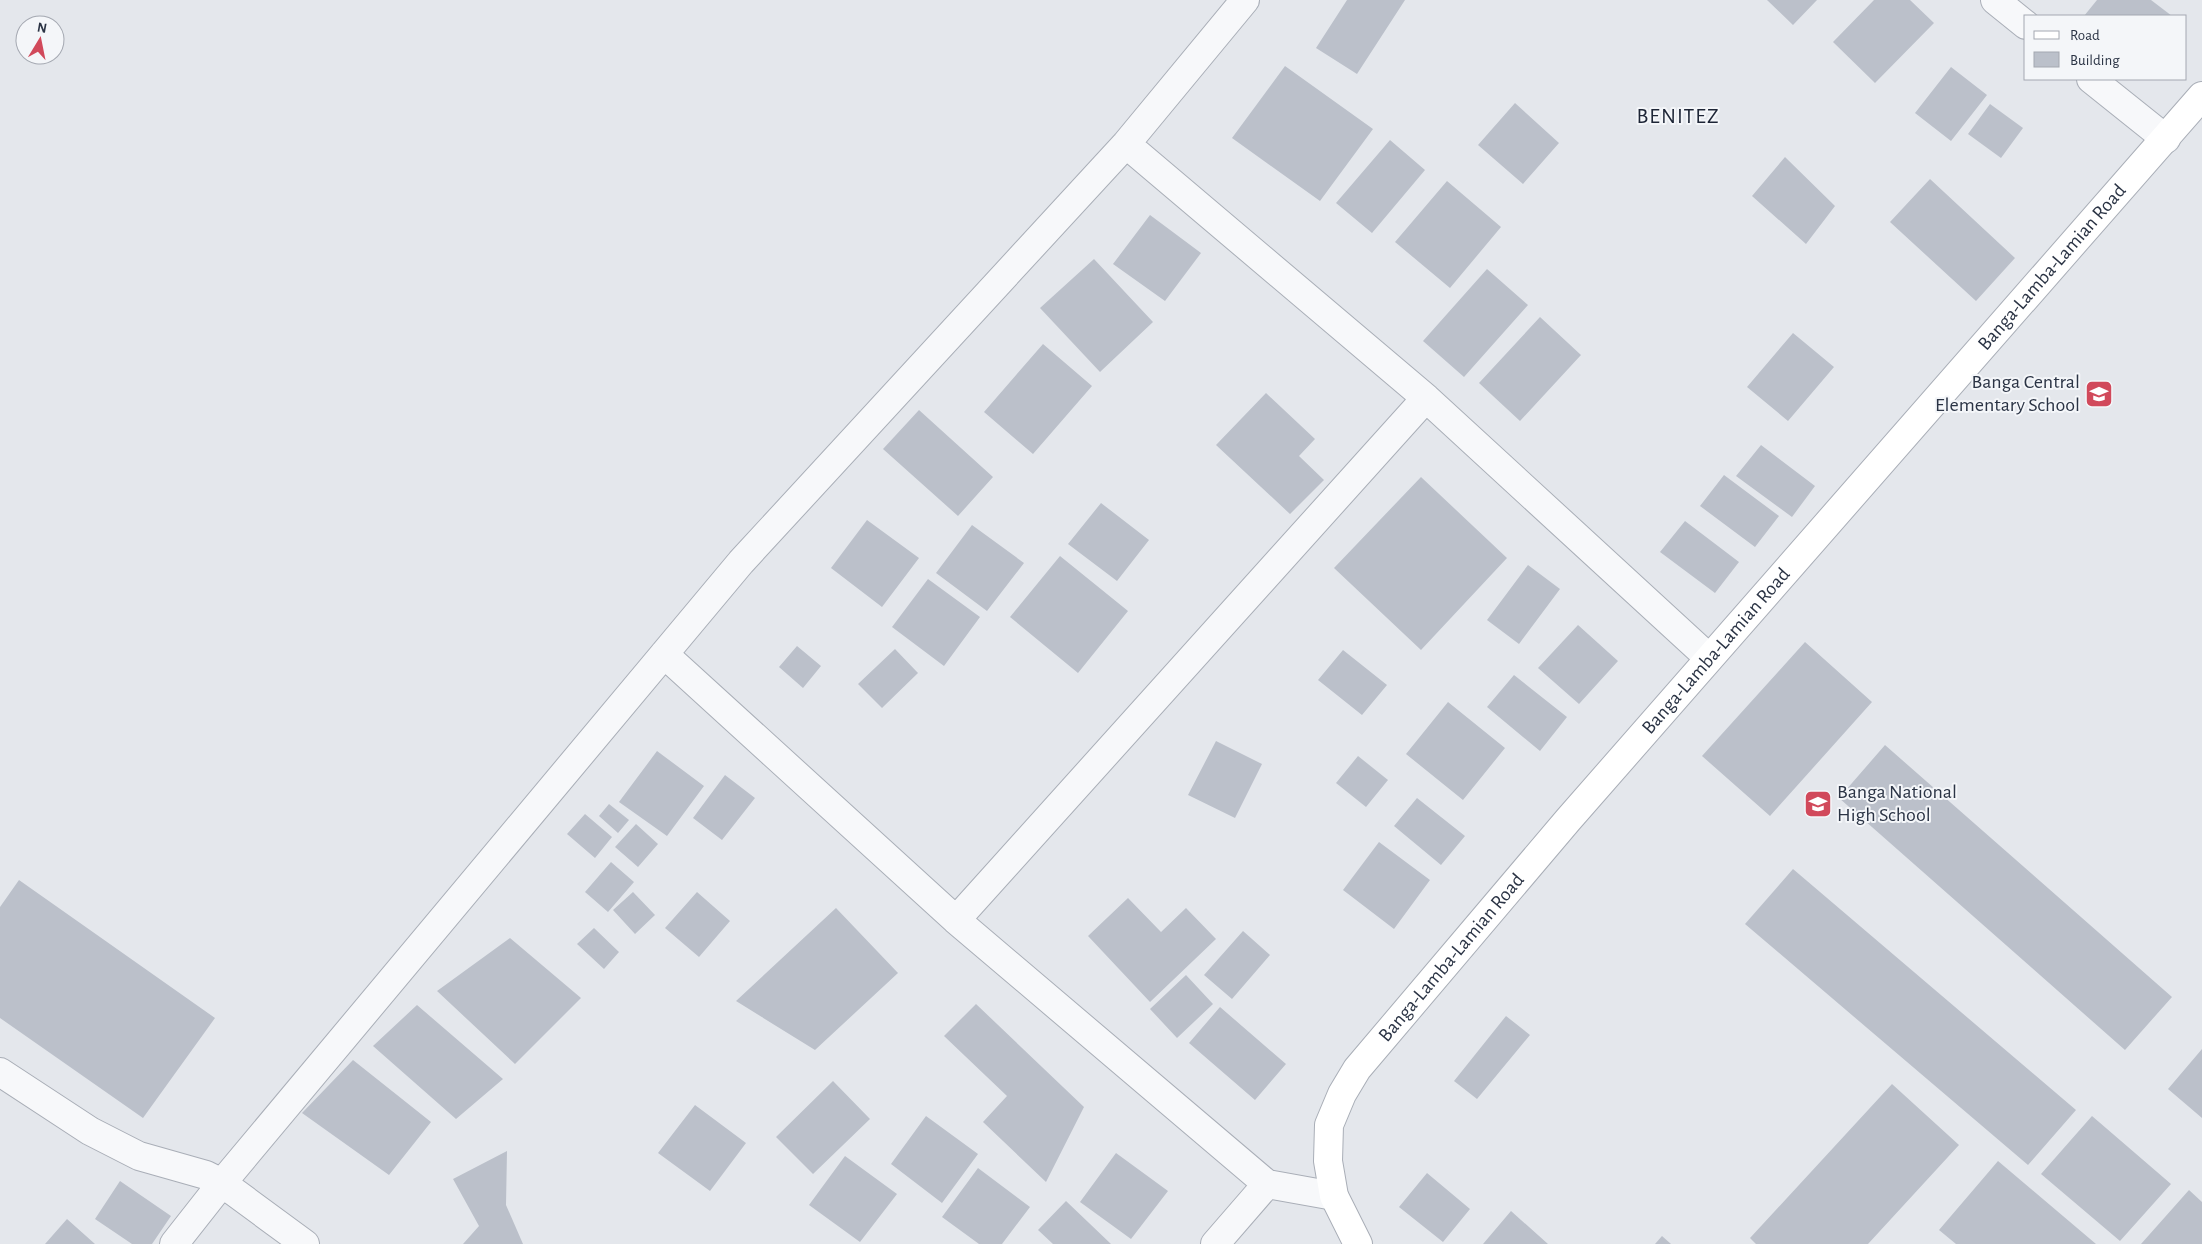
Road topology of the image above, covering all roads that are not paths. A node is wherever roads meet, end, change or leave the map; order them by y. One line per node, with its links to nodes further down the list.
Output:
1 (1245, 0): 7 (street)
2 (1995, 0): 3 (street)
3 (2024, 23)
4 (2092, 80): 6 (street)
5 (2202, 96): 6 (main road, Banga-Lamba-Lamian Road)
6 (2166, 139): 10 (main road, Banga-Lamba-Lamian Road)
7 (1126, 144): 8 (street); 9 (street)
8 (1426, 398): 10 (street); 11 (street)
9 (664, 654): 11 (street); 13 (street)
10 (1709, 658): 15 (main road, Banga-Lamba-Lamian Road)
11 (956, 920): 14 (street)
12 (0, 1072): 13 (street)
13 (222, 1182): 16 (street); 17 (street)
14 (1267, 1184): 15 (street); 18 (street)
15 (1334, 1196): 19 (main road, Banga-Lamba-Lamian Road)
16 (174, 1244)
17 (305, 1244)
18 (1215, 1244)
19 (1358, 1244)

